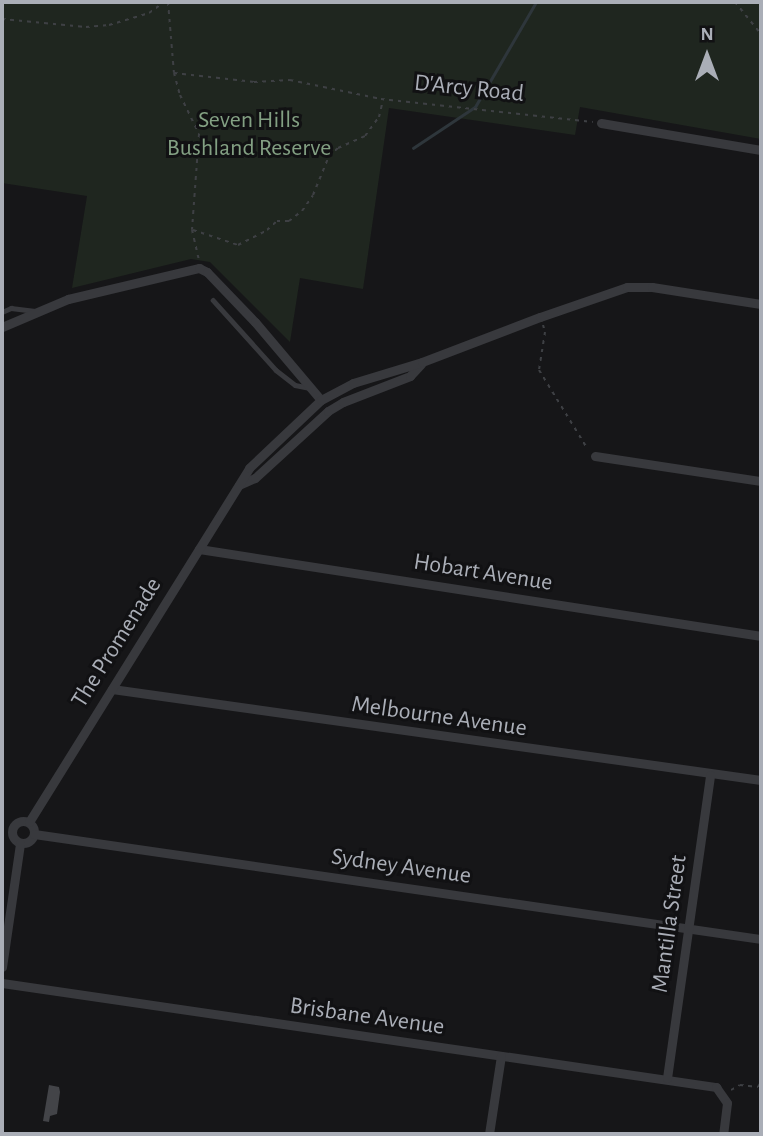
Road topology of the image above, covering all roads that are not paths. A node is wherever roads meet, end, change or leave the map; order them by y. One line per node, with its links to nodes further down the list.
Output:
1 (601, 123): 2 (street)
2 (761, 150)
3 (213, 300): 9 (lane)
4 (761, 304): 8 (street, The Promenade)
5 (37, 311): 6 (lane); 7 (street); 9 (street)
6 (2, 312)
7 (2, 327)
8 (422, 362): 10 (street, The Promenade); 13 (street, The Promenade)
9 (311, 388): 10 (street)
10 (321, 400): 13 (street, The Promenade)
11 (595, 456): 12 (street)
12 (761, 481)
13 (239, 485): 14 (street, The Promenade)
14 (199, 549): 15 (street, Hobart Avenue); 16 (street, The Promenade)
15 (761, 636)
16 (112, 689): 17 (street, Melbourne Avenue); 19 (street, The Promenade)
17 (710, 775): 18 (street, Melbourne Avenue); 23 (street, Mantilla Street)
18 (761, 780)
19 (29, 822): 20 (street); 21 (street)
20 (7, 830): 22 (street)
21 (34, 834): 22 (street); 23 (street, Sydney Avenue)
22 (20, 843): 25 (street)
23 (689, 928): 24 (street, Sydney Avenue); 28 (street, Mantilla Street)
24 (761, 939)
25 (2, 967)
26 (2, 983): 27 (street, Brisbane Avenue)
27 (501, 1056): 28 (street, Brisbane Avenue); 29 (street)
28 (667, 1078): 30 (street, Brisbane Avenue)
29 (489, 1134)
30 (723, 1134)

